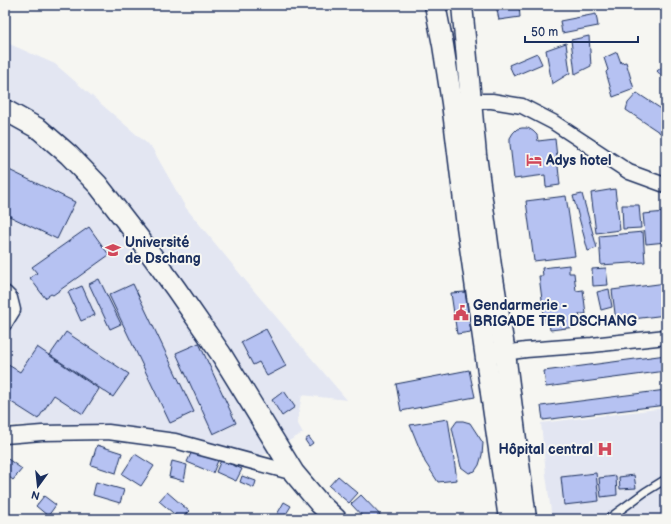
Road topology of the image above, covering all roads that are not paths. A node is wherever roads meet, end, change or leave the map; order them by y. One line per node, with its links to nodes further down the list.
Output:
1 (435, 5): 3 (street)
2 (462, 5): 3 (street)
3 (461, 102): 5 (street); 9 (street); 10 (street)
4 (5, 110): 12 (street)
5 (666, 185)
6 (5, 292): 7 (street)
7 (5, 323)
8 (666, 337): 9 (street)
9 (505, 353): 10 (street); 16 (street)
10 (486, 355): 15 (street)
11 (5, 436): 12 (street)
12 (294, 473): 14 (street)
13 (666, 479): 17 (lane)
14 (336, 519)
15 (509, 519)
16 (526, 519)
17 (608, 519)

